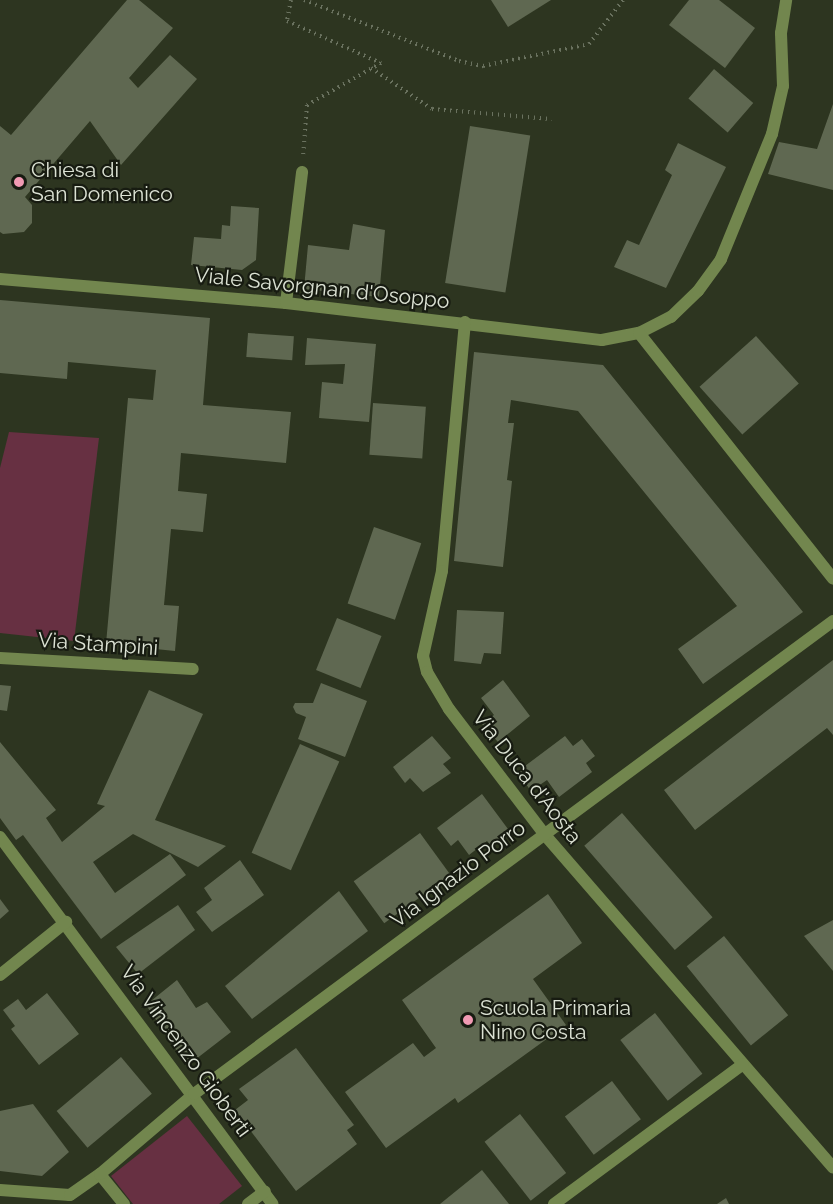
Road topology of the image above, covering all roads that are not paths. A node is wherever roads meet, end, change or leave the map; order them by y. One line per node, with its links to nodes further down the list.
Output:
1 (786, 0): 6 (street, Viale Savorgnan d'Osoppo)
2 (302, 172): 4 (street)
3 (0, 279): 4 (street, Viale Savorgnan d'Osoppo)
4 (286, 303): 5 (street, Viale Savorgnan d'Osoppo)
5 (465, 322): 6 (street, Viale Savorgnan d'Osoppo); 11 (street, Via Duca d'Aosta)
6 (639, 333): 7 (street)
7 (833, 579)
8 (833, 621): 11 (street, Via Ignazio Porro)
9 (0, 658): 10 (street, Via Stampini)
10 (193, 669)
11 (544, 835): 15 (street, Via Duca d'Aosta); 16 (street, Via Ignazio Porro)
12 (0, 837): 13 (street, Via Vincenzo Gioberti)
13 (66, 922): 14 (street); 16 (street, Via Vincenzo Gioberti)
14 (0, 975)
15 (743, 1064): 17 (street, Via Duca d'Aosta); 24 (street)
16 (194, 1094): 18 (street, Via Ignazio Porro); 20 (street, Via Vincenzo Gioberti)
17 (833, 1168)
18 (100, 1174): 19 (street, Via Ignazio Porro); 21 (street)
19 (0, 1190)
20 (265, 1191): 22 (street); 23 (street, Via Vincenzo Gioberti)
21 (124, 1204)
22 (248, 1204)
23 (273, 1204)
24 (554, 1204)

